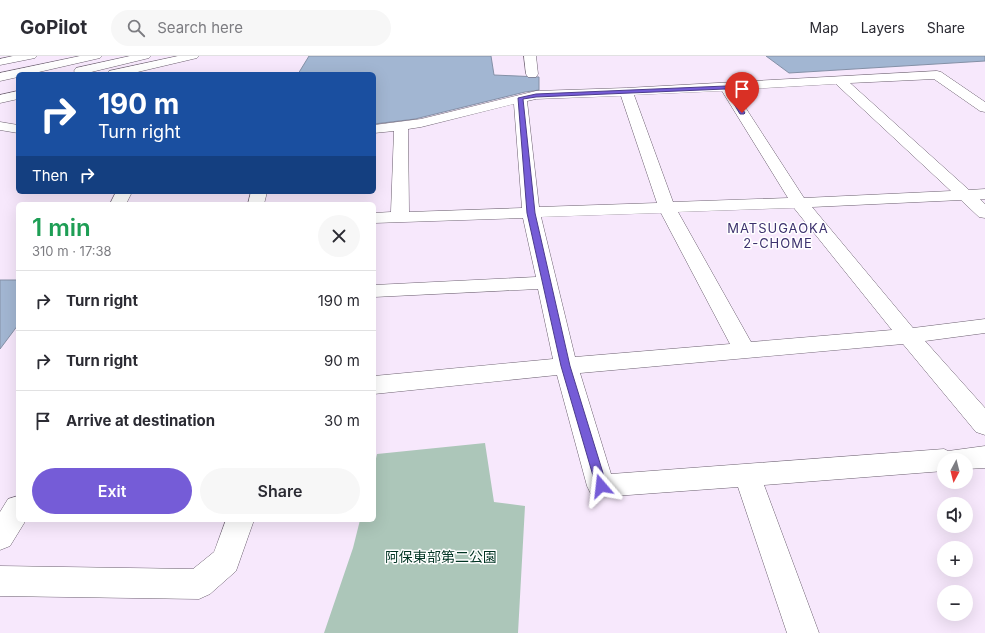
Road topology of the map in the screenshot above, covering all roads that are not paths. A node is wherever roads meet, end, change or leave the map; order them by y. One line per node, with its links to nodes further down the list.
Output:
1 (31, 56): 7 (main road)
2 (60, 56): 8 (main road)
3 (96, 56): 9 (main road)
4 (145, 56): 10 (main road)
5 (193, 56): 11 (main road)
6 (530, 56): 13 (main road)
7 (0, 62)
8 (0, 69)
9 (23, 72)
10 (74, 72)
11 (122, 72)
12 (16, 74): 14 (main road)
13 (532, 74)
14 (0, 77)
15 (840, 81): 17 (main road); 23 (main road); 28 (main road)
16 (16, 85): 18 (main road)
17 (726, 87): 19 (main road); 30 (main road)
18 (0, 89)
19 (626, 92): 21 (main road); 31 (main road)
20 (16, 96): 22 (main road)
21 (520, 98): 25 (main road); 32 (main road)
22 (0, 100)
23 (985, 108)
24 (0, 126): 26 (main road)
25 (401, 126): 27 (main road); 34 (main road)
26 (16, 129)
27 (376, 129)
28 (964, 194): 29 (main road); 30 (main road); 33 (main road)
29 (985, 194)
30 (799, 203): 31 (main road); 39 (main road)
31 (667, 208): 32 (main road); 40 (main road)
32 (531, 213): 34 (main road); 36 (main road)
33 (985, 213)
34 (400, 217): 35 (main road)
35 (376, 218)
36 (547, 283): 37 (main road); 41 (main road)
37 (376, 291)
38 (985, 326): 39 (main road)
39 (908, 336): 40 (main road); 43 (main road)
40 (744, 350): 41 (main road)
41 (566, 366): 42 (main road); 47 (main road)
42 (376, 385)
43 (985, 425)
44 (985, 458): 45 (main road)
45 (973, 459)
46 (937, 461): 47 (main road)
47 (747, 475): 52 (main road)
48 (16, 511): 50 (main road)
49 (239, 522): 51 (main road)
50 (0, 538)
51 (0, 581)
52 (803, 633)

